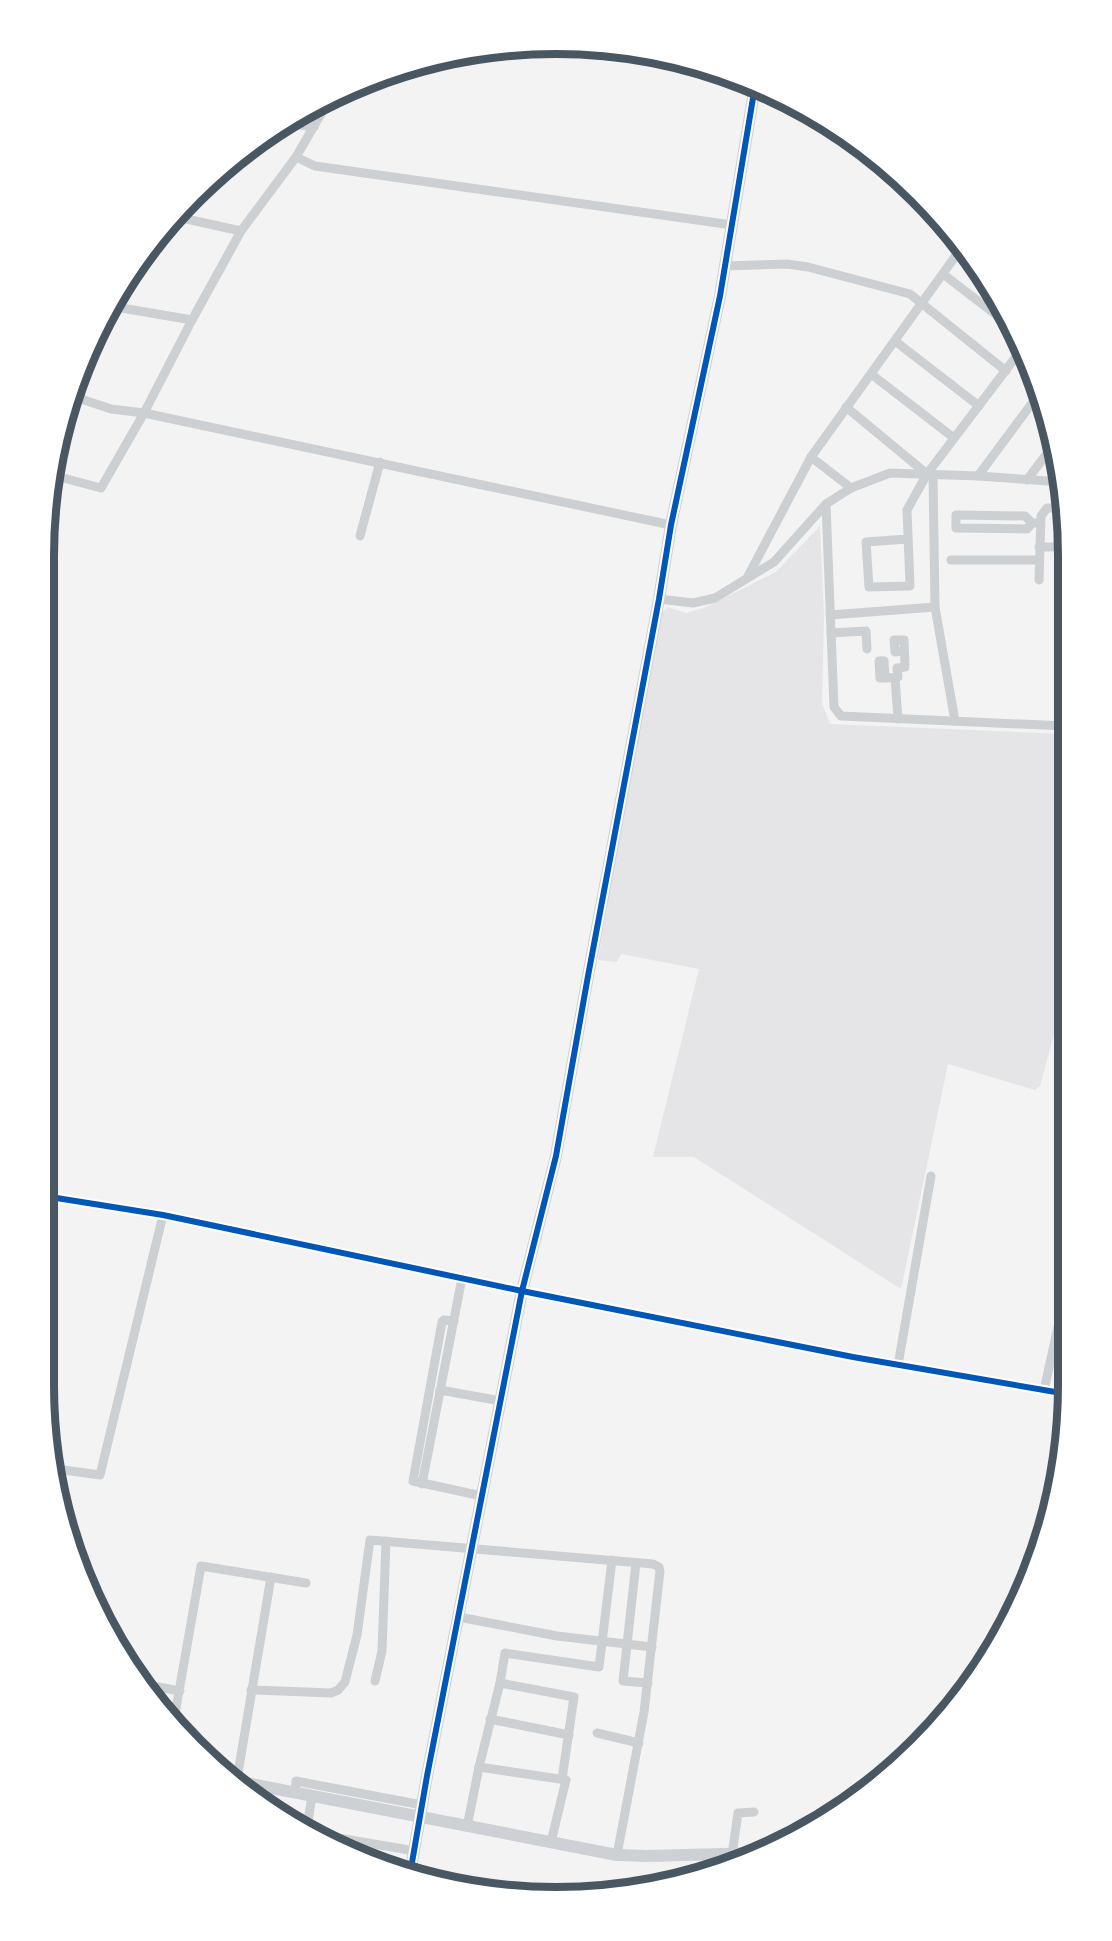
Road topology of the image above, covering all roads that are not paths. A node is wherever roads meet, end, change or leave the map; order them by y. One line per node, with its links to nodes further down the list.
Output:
1 (754, 95): 7 (street)
2 (322, 112): 4 (street)
3 (299, 125): 4 (street)
4 (314, 127): 5 (street)
5 (296, 157): 7 (street); 8 (street)
6 (185, 219): 8 (street)
7 (732, 225): 10 (street)
8 (241, 231): 15 (street)
9 (957, 255): 11 (street)
10 (725, 266): 12 (street); 38 (street)
11 (944, 274): 12 (street); 14 (street)
12 (922, 303): 16 (street); 18 (street)
13 (120, 308): 15 (street)
14 (996, 315)
15 (192, 320): 24 (street)
16 (895, 340): 19 (street); 22 (street)
17 (1016, 356): 18 (street)
18 (1006, 371): 22 (street)
19 (871, 374): 23 (street); 25 (street)
20 (80, 399): 24 (street)
21 (1033, 402): 30 (street)
22 (979, 406): 25 (street)
23 (846, 408): 27 (street); 29 (street)
24 (144, 413): 28 (street); 31 (street)
25 (954, 438): 29 (street)
26 (1047, 453): 32 (street)
27 (811, 457): 34 (street); 45 (street)
28 (380, 462): 38 (street); 39 (street)
29 (930, 474): 30 (street); 34 (street); 40 (street); 48 (street)
30 (978, 476): 32 (street)
31 (60, 477)
32 (1027, 480): 33 (street)
33 (1052, 481)
34 (850, 488): 35 (street)
35 (826, 504): 45 (street); 49 (street)
36 (1056, 508): 37 (street)
37 (1036, 523): 37 (street); 41 (street)
38 (670, 525): 47 (street)
39 (360, 536)
40 (908, 538): 40 (street)
41 (1039, 547): 42 (street); 44 (street)
42 (1058, 548)
43 (951, 560): 44 (street)
44 (1039, 561): 46 (street)
45 (748, 578): 47 (street)
46 (1039, 580)
47 (659, 599): 60 (street)
48 (935, 607): 49 (street); 54 (street)
49 (830, 615): 50 (street)
50 (831, 633): 51 (street); 53 (street)
51 (867, 649)
52 (904, 651): 53 (street)
53 (898, 719): 54 (street)
54 (955, 721): 55 (street)
55 (1058, 726)
56 (931, 1176): 63 (street)
57 (54, 1198): 58 (street)
58 (163, 1215): 59 (street); 68 (street)
59 (462, 1278): 60 (street); 61 (street)
60 (522, 1291): 63 (street); 67 (street)
61 (454, 1321): 64 (street); 69 (street)
62 (1058, 1327): 65 (street)
63 (898, 1365): 65 (street)
64 (440, 1390): 67 (street); 69 (street)
65 (1044, 1390): 66 (street)
66 (1058, 1392)
67 (501, 1401): 70 (street)
68 (61, 1470)
69 (422, 1484): 70 (street)
70 (482, 1496): 72 (street)
71 (386, 1541): 72 (street); 81 (street); 85 (street)
72 (473, 1549): 73 (street); 77 (street)
73 (612, 1560): 74 (street); 78 (street)
74 (636, 1563): 79 (street); 80 (street)
75 (271, 1576): 76 (street); 85 (street); 86 (street)
76 (306, 1583)
77 (459, 1617): 78 (street); 98 (street)
78 (603, 1642): 79 (street); 82 (street)
79 (628, 1645): 80 (street); 83 (street)
80 (652, 1647): 83 (street)
81 (375, 1681)
82 (500, 1683): 88 (street); 90 (street)
83 (648, 1683): 91 (street)
84 (155, 1686): 86 (street)
85 (251, 1690): 93 (street)
86 (180, 1691): 87 (street)
87 (176, 1712)
88 (490, 1719): 90 (street); 92 (street)
89 (597, 1733): 91 (street)
90 (569, 1735): 94 (street)
91 (639, 1743): 105 (street)
92 (479, 1767): 94 (street); 101 (street)
93 (238, 1773)
94 (562, 1779): 103 (street)
95 (251, 1784): 96 (street)
96 (294, 1792): 97 (street); 98 (street)
97 (312, 1796): 98 (street); 100 (street)
98 (421, 1811): 101 (street); 104 (street)
99 (754, 1812): 106 (street)
100 (308, 1821)
101 (467, 1827): 103 (street)
102 (341, 1838): 104 (street)
103 (551, 1842): 105 (street)
104 (415, 1851): 108 (street)
105 (617, 1855): 107 (street)
106 (732, 1855)
107 (728, 1856)
108 (412, 1866)

